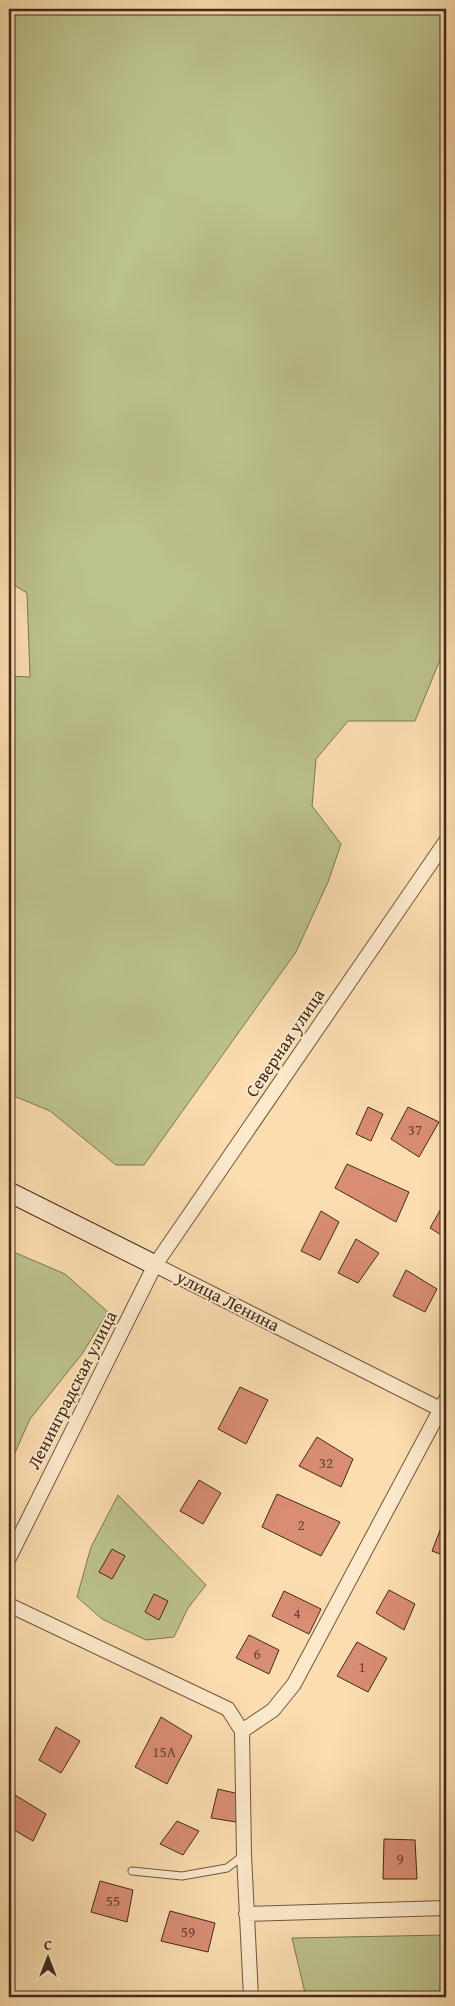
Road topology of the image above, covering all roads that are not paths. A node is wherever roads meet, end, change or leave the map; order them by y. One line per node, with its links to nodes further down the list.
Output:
1 (446, 842): 3 (street, Северная улица)
2 (9, 1192): 3 (street, улица Ленина)
3 (155, 1265): 4 (street, улица Ленина); 5 (street, Ленинградская улица)
4 (444, 1407): 7 (street)
5 (11, 1549)
6 (9, 1605): 7 (street)
7 (242, 1731): 8 (street)
8 (244, 1855): 9 (lane); 11 (street)
9 (132, 1871)
10 (446, 1908): 11 (street)
11 (246, 1914): 12 (street)
12 (251, 1997)

